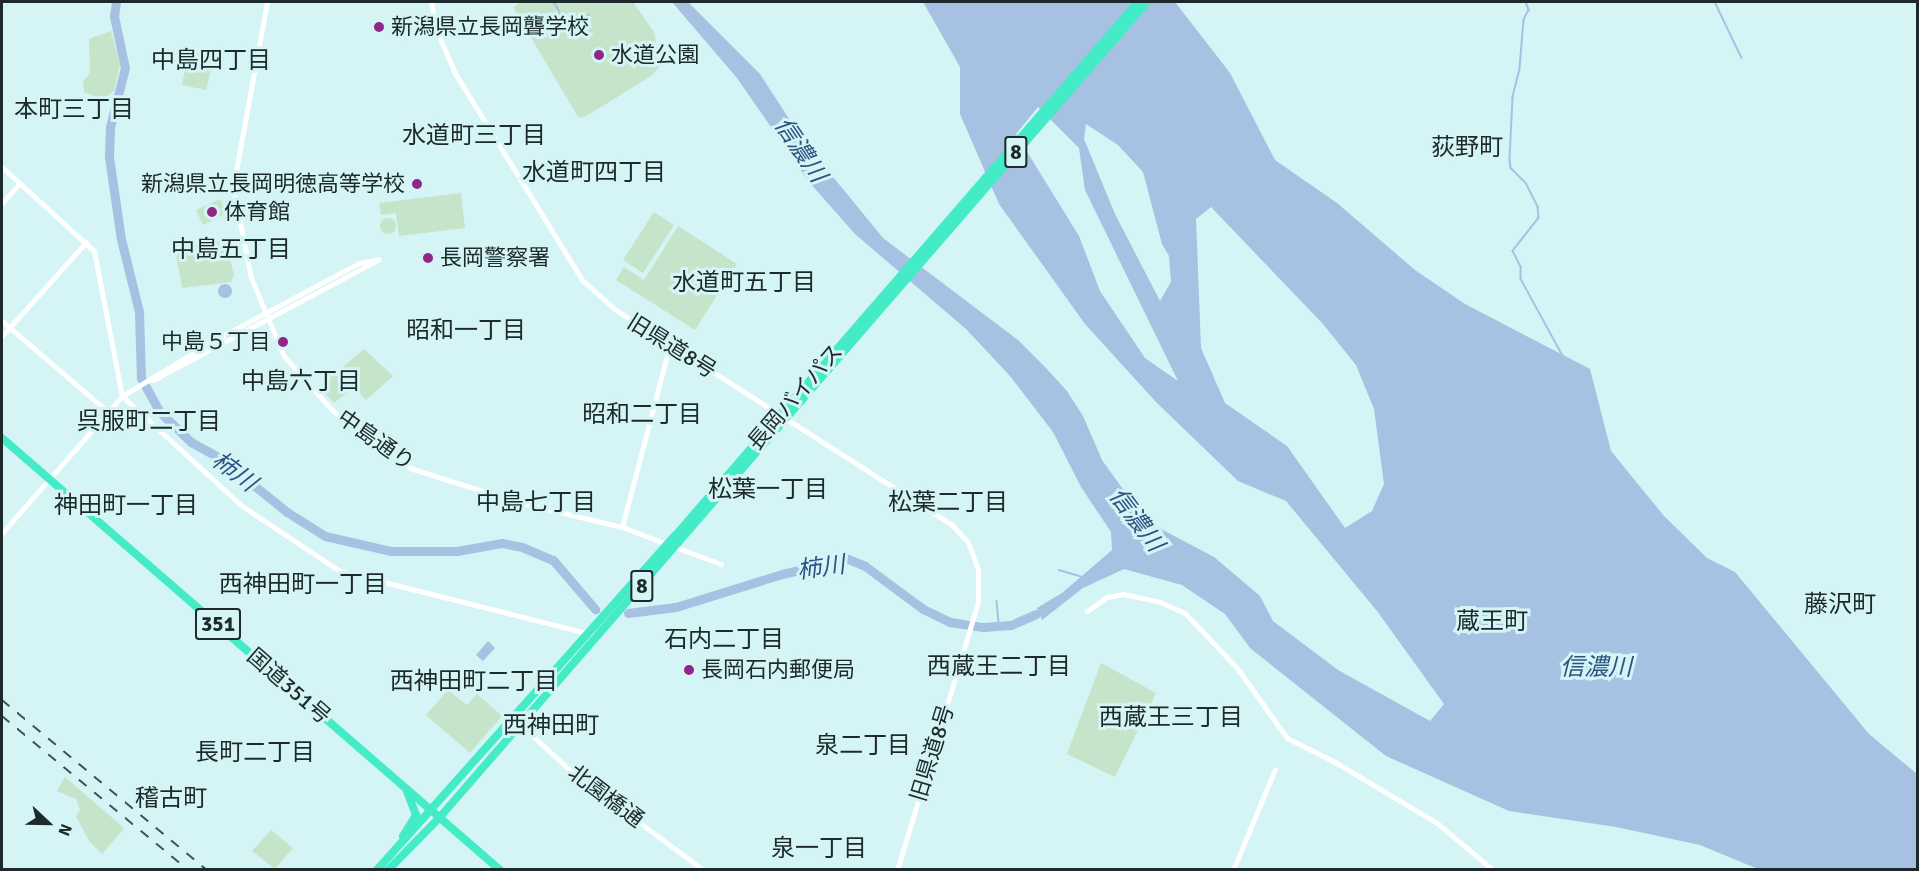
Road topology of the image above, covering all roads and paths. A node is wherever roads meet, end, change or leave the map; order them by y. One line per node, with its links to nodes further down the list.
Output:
1 (267, 2): 10 (street, 中島通り)
2 (431, 2): 14 (street, 旧県道8号)
3 (1138, 2): 9 (highway, 長岡バイパス / 8)
4 (1147, 2): 9 (highway, 長岡バイパス / 8)
5 (2, 167): 6 (street)
6 (20, 184): 7 (street); 8 (street)
7 (2, 203)
8 (86, 242): 12 (street); 15 (street)
9 (883, 301): 21 (highway, 長岡バイパス / 8)
10 (264, 318): 10 (street); 15 (street); 19 (street, 中島通り)
11 (2, 321): 12 (street)
12 (9, 327): 13 (street); 16 (street)
13 (2, 336)
14 (670, 344): 19 (street); 36 (street, 旧県道8号)
15 (122, 396): 16 (street); 24 (street)
16 (106, 410): 18 (street)
17 (2, 438): 18 (highway, 国道351号 / 351)
18 (49, 478): 20 (street); 29 (highway, 国道351号 / 351)
19 (622, 527): 21 (street, 中島通り)
20 (2, 533)
21 (671, 546): 22 (street, 中島通り); 24 (highway, 長岡バイパス / 8); 25 (highway, 長岡バイパス / 8)
22 (721, 564)
23 (1086, 611): 38 (street)
24 (588, 633): 25 (street); 26 (highway, 長岡バイパス / 8)
25 (597, 636): 27 (highway, 長岡バイパス / 8)
26 (513, 718): 27 (street, 北園橋通); 30 (highway, 長岡バイパス / 8)
27 (520, 724): 30 (highway, 長岡バイパス / 8); 35 (street, 北園橋通)
28 (1275, 769): 37 (street)
29 (402, 783): 30 (highway, 国道351号 / 351); 31 (highway)
30 (436, 814): 31 (highway, 長岡バイパス / 8); 33 (highway, 長岡バイパス / 8); 34 (highway, 国道351号)
31 (391, 855): 32 (highway, 長岡バイパス / 8)
32 (377, 870)
33 (388, 870)
34 (500, 870)
35 (703, 870)
36 (897, 870)
37 (1233, 870)
38 (1493, 870)

